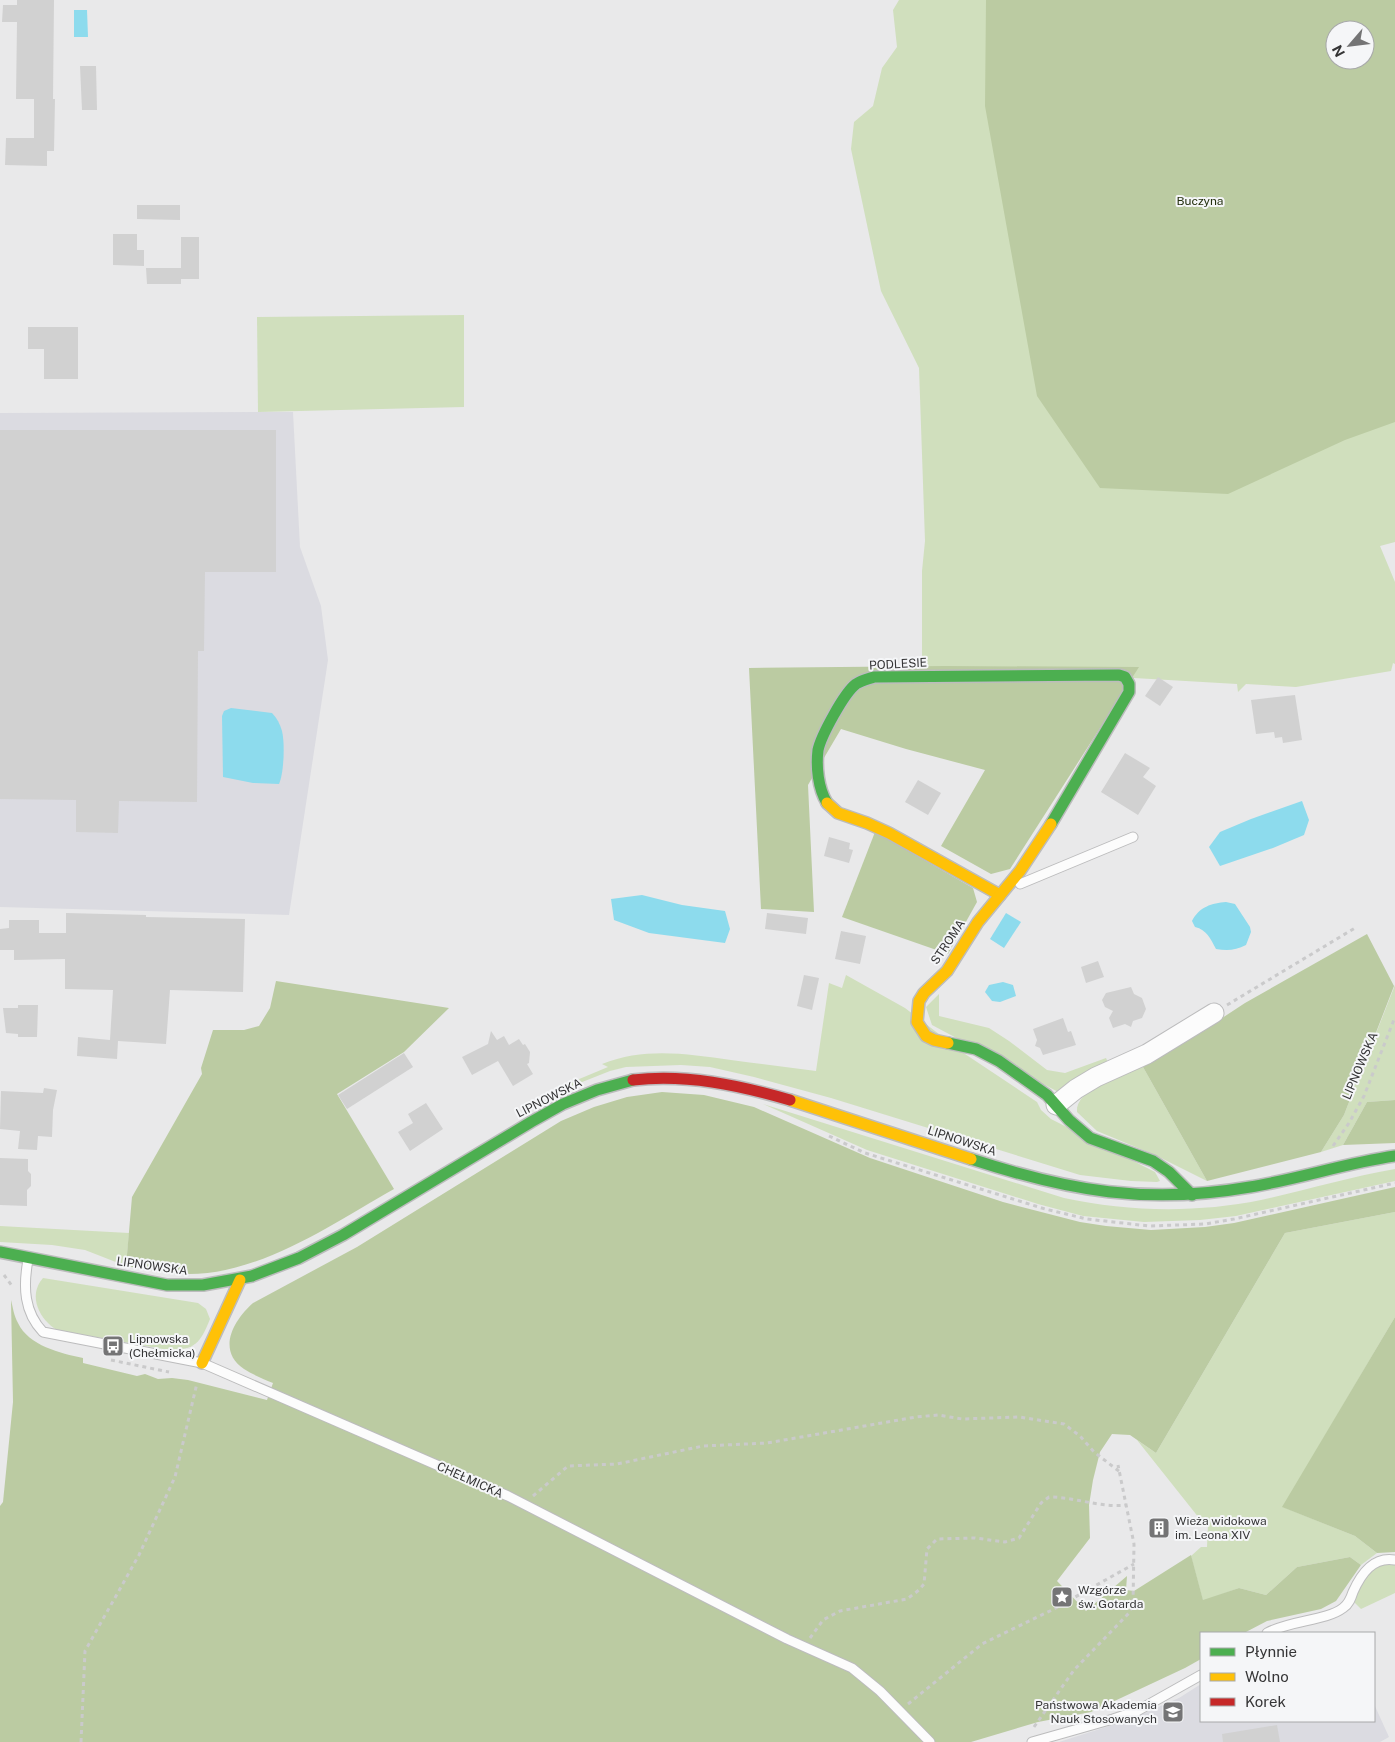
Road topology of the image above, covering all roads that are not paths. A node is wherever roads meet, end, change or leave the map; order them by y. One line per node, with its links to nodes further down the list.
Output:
1 (1124, 701): 3 (main road, STROMA); 3 (main road, PODLESIE)
2 (1133, 837): 3 (lane)
3 (1000, 895): 5 (main road, STROMA)
4 (1214, 1013): 5 (street)
5 (1056, 1105): 7 (main road, STROMA)
6 (1395, 1156): 7 (main road, LIPNOWSKA)
7 (1192, 1195): 10 (main road, LIPNOWSKA)
8 (0, 1252): 9 (main road, LIPNOWSKA)
9 (29, 1258): 10 (main road, LIPNOWSKA); 11 (lane, CHEŁMICKA)
10 (240, 1280): 11 (main road)
11 (202, 1363): 15 (lane, CHEŁMICKA)
12 (1395, 1560): 13 (lane)
13 (1269, 1632)
14 (1200, 1676): 16 (lane)
15 (930, 1742)
16 (1032, 1742)

